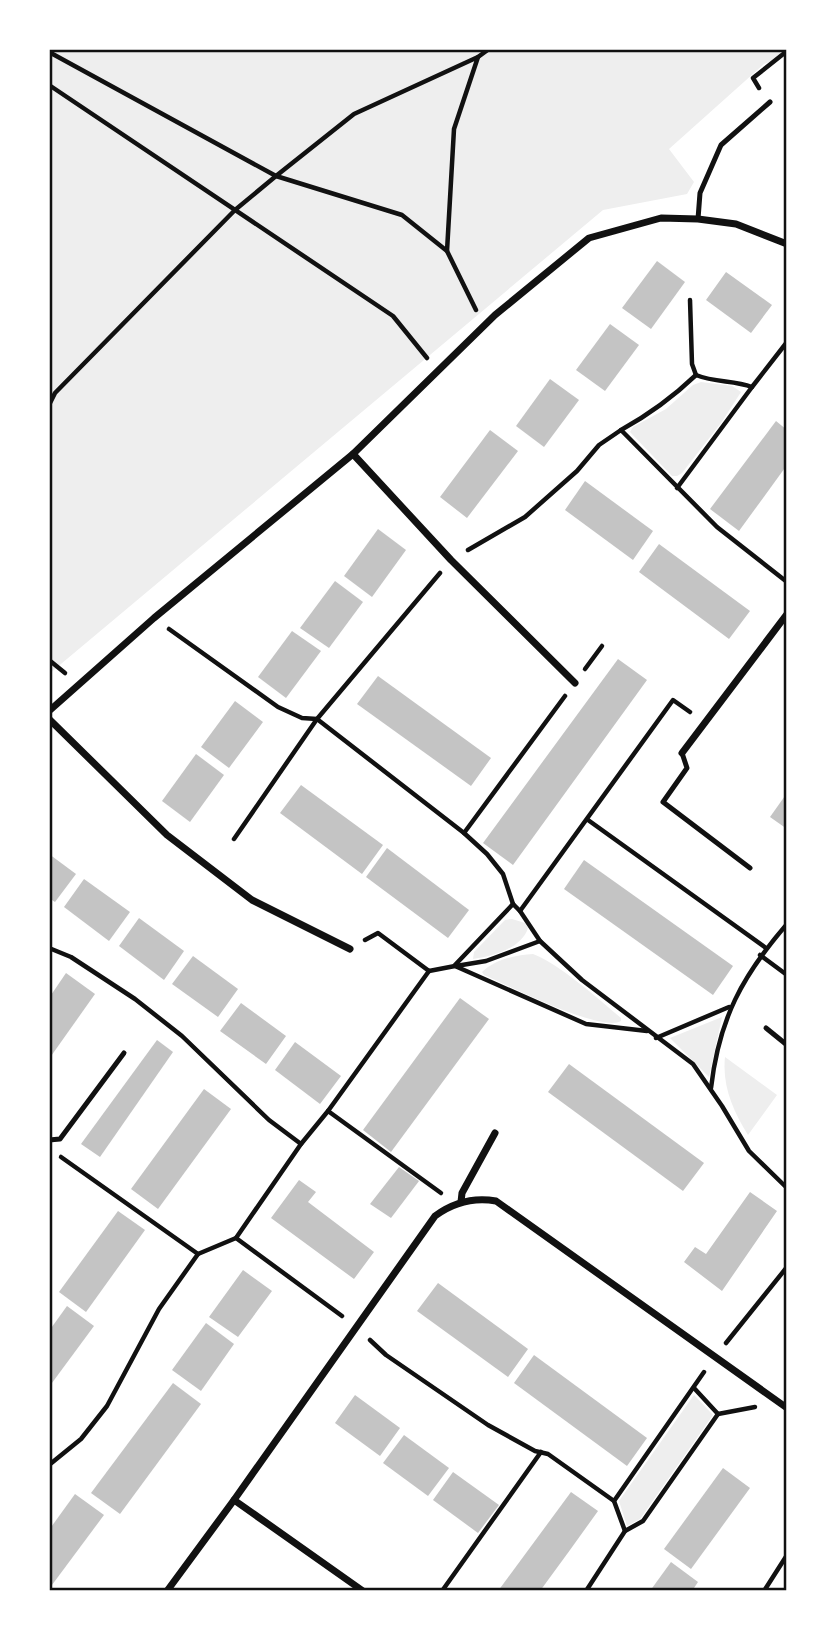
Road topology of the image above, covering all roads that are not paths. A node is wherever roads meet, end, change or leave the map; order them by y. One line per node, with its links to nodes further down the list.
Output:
1 (769, 102): 2 (lane)
2 (698, 219): 3 (street); 4 (street)
3 (787, 244)
4 (353, 454): 6 (street); 7 (street)
5 (787, 614): 9 (street)
6 (575, 682)
7 (49, 711)
8 (49, 719): 11 (street)
9 (682, 753): 10 (lane)
10 (750, 868)
11 (350, 949)
12 (766, 1028): 13 (lane)
13 (787, 1045)
14 (124, 1053): 16 (lane)
15 (495, 1133): 17 (street)
16 (49, 1140)
17 (458, 1203): 18 (street); 19 (street)
18 (783, 1405)
19 (234, 1500): 20 (street); 21 (street)
20 (167, 1591)
21 (363, 1591)

